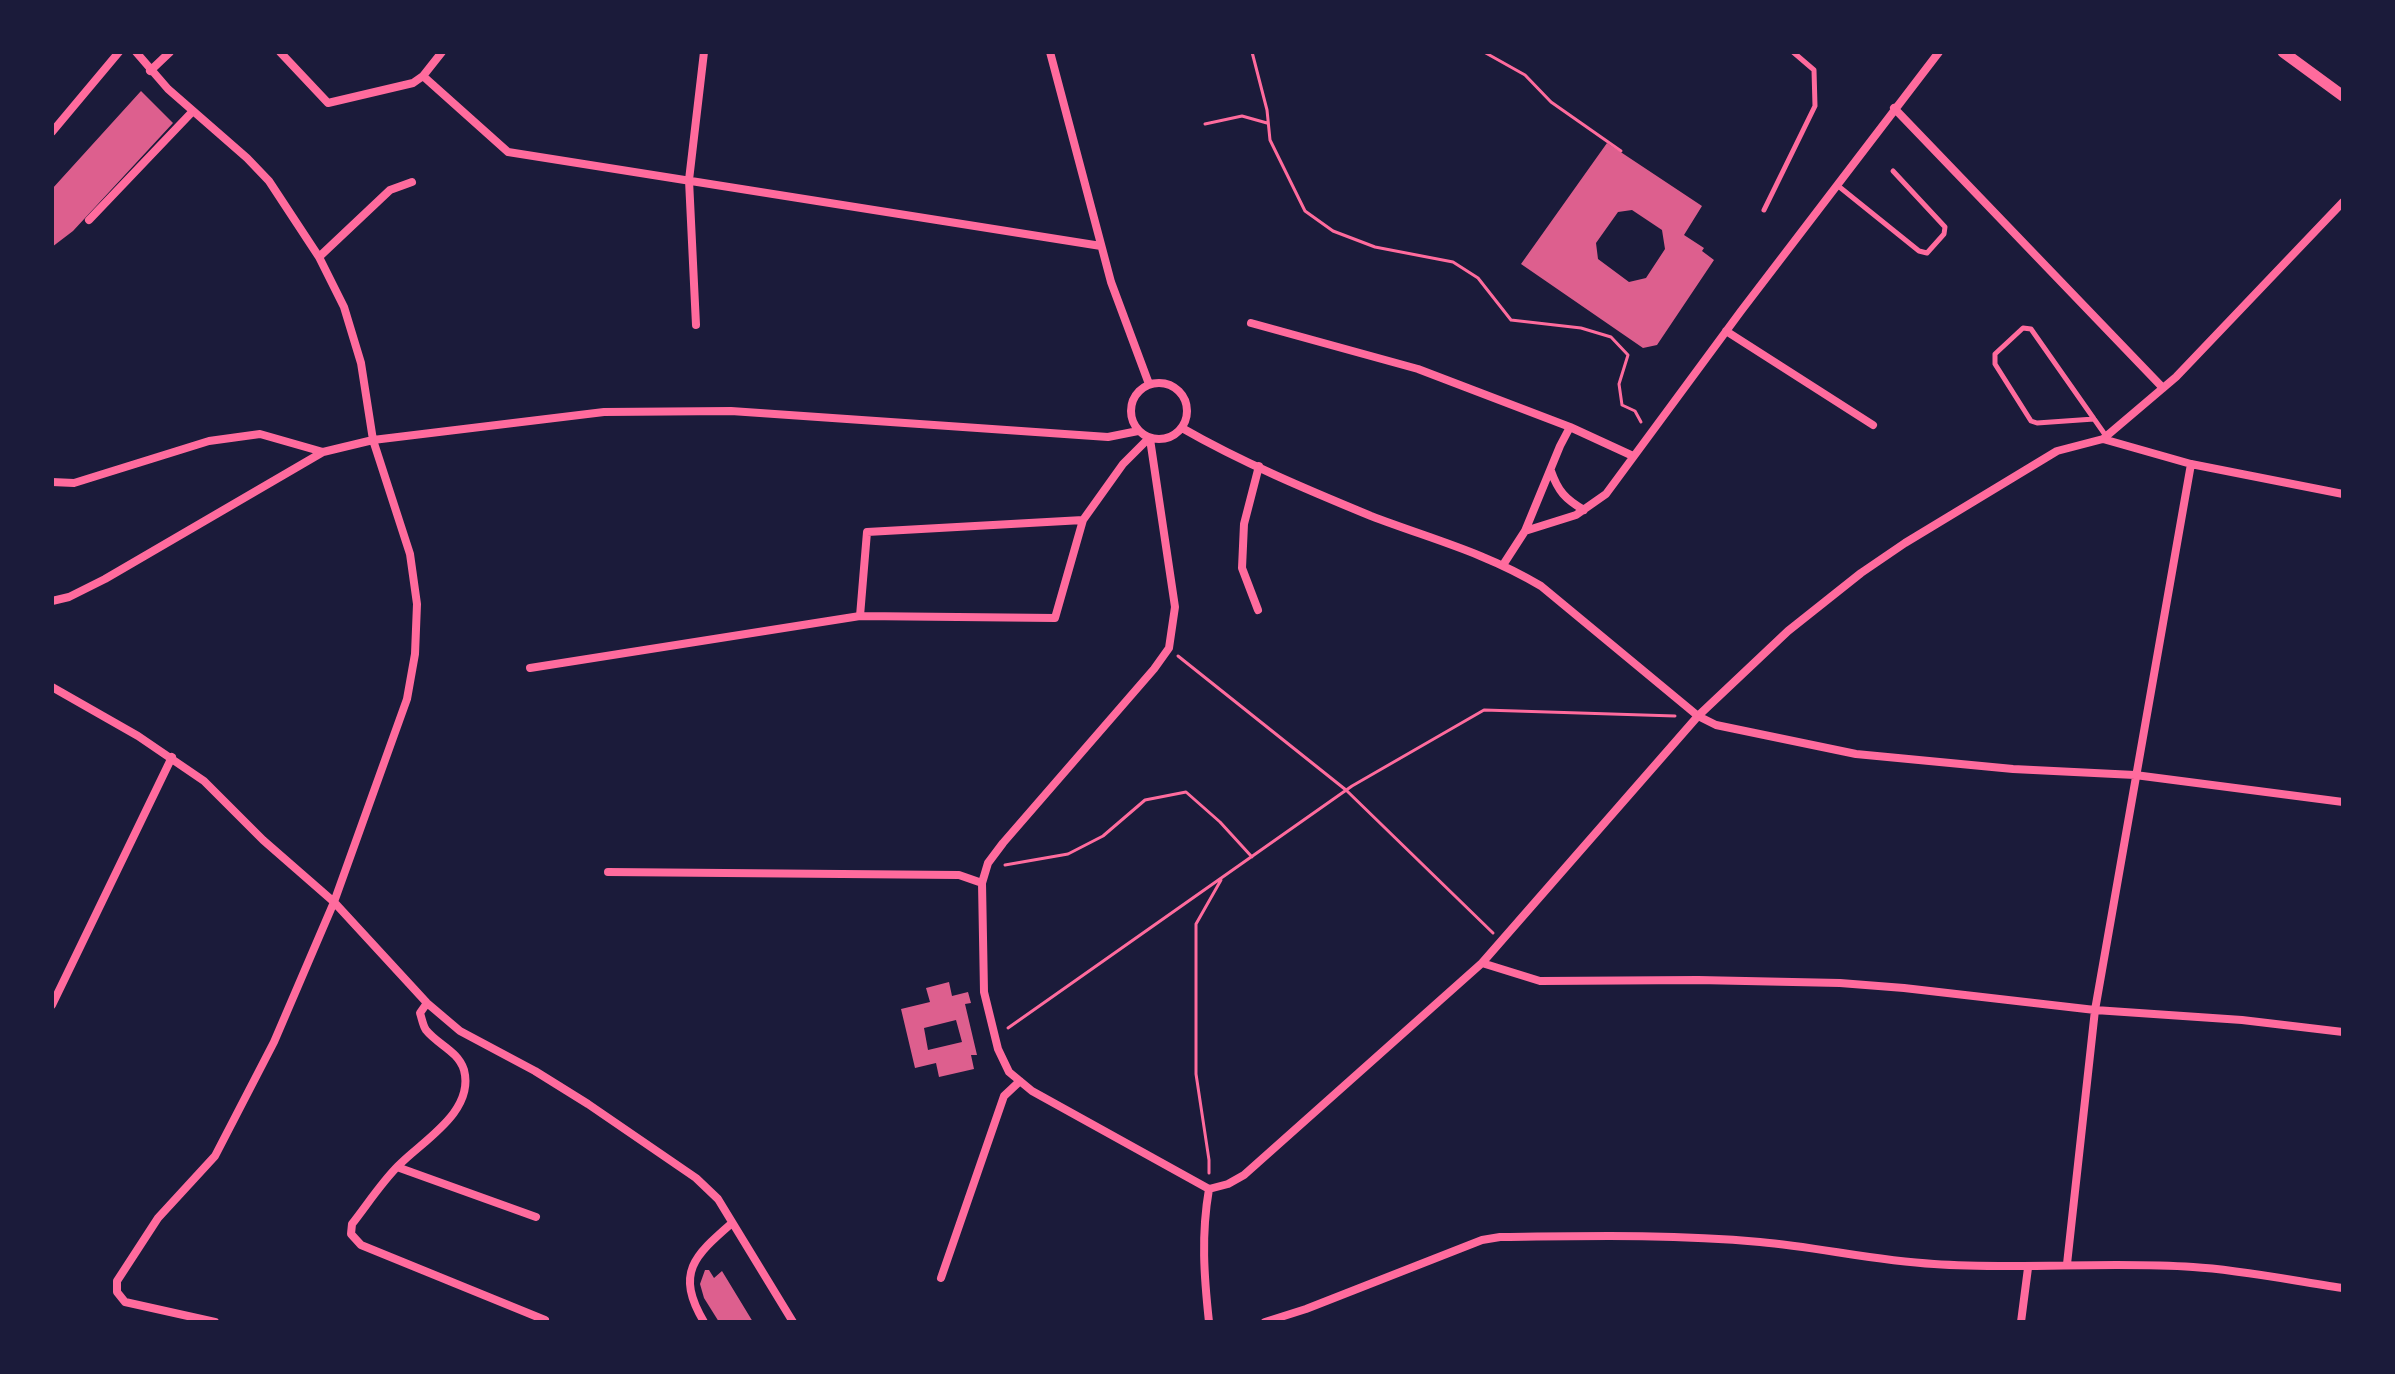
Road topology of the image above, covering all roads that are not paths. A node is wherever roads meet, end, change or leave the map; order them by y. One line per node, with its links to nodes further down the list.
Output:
1 (119, 52): 16 (street)
2 (136, 52): 11 (street)
3 (170, 52): 11 (street)
4 (280, 52): 12 (street)
5 (442, 52): 12 (street)
6 (704, 52): 18 (street)
7 (1050, 52): 24 (street)
8 (1793, 52): 22 (lane)
9 (1939, 52): 14 (street)
10 (2283, 52): 13 (street)
11 (150, 71): 15 (street)
12 (423, 76): 18 (street)
13 (2343, 96)
14 (1894, 108): 20 (street); 30 (street)
15 (193, 111): 23 (street); 25 (street)
16 (52, 132)
17 (1893, 171): 20 (lane)
18 (689, 180): 24 (street); 27 (street)
19 (412, 182): 25 (street)
20 (1836, 184): 28 (street)
21 (2343, 202): 30 (street)
22 (1764, 210)
23 (89, 220)
24 (1101, 246): 29 (street)
25 (319, 257): 38 (street)
26 (1251, 323): 33 (street)
27 (696, 325)
28 (1726, 331): 32 (street); 40 (street)
29 (1149, 384): 34 (street); 35 (street)
30 (2163, 388): 36 (street)
31 (2094, 419): 31 (lane); 36 (lane)
32 (1873, 425)
33 (1570, 427): 40 (street); 43 (street)
34 (1182, 428): 37 (street); 42 (street)
35 (1138, 431): 37 (street); 38 (street)
36 (2104, 437): 41 (street); 55 (street)
37 (1149, 438): 47 (street); 60 (street)
38 (373, 440): 39 (street); 61 (street)
39 (323, 452): 44 (street); 50 (street)
40 (1633, 456): 46 (street)
41 (2191, 464): 45 (street); 57 (street)
42 (1259, 466): 49 (street); 51 (street)
43 (1550, 470): 46 (street); 48 (street)
44 (52, 482)
45 (2343, 494)
46 (1584, 510): 48 (street)
47 (1083, 520): 52 (street); 52 (street)
48 (1525, 531): 49 (street)
49 (1503, 565): 55 (street)
50 (52, 601)
51 (1258, 610)
52 (860, 616): 53 (street)
53 (530, 668)
54 (52, 687): 56 (street)
55 (1698, 716): 57 (street); 62 (street)
56 (172, 757): 61 (street); 64 (street)
57 (2135, 775): 58 (street); 65 (street)
58 (2343, 802)
59 (608, 872): 60 (street)
60 (982, 883): 67 (street)
61 (334, 902): 63 (street); 78 (street)
62 (1482, 963): 65 (street); 69 (street)
63 (427, 1003): 68 (street); 71 (street)
64 (52, 1005)
65 (2095, 1010): 66 (street); 72 (street)
66 (2343, 1032)
67 (1020, 1081): 69 (street); 74 (street)
68 (397, 1167): 70 (street); 77 (street)
69 (1209, 1189): 81 (street)
70 (536, 1217)
71 (732, 1223): 79 (street); 80 (street)
72 (2067, 1264): 73 (street); 75 (street)
73 (2028, 1268): 76 (street); 84 (street)
74 (941, 1278)
75 (2343, 1288)
76 (1306, 1309): 82 (street); 83 (street)
77 (545, 1320)
78 (215, 1322)
79 (704, 1322)
80 (793, 1322)
81 (1209, 1322)
82 (1265, 1322)
83 (1305, 1322)
84 (2021, 1322)

